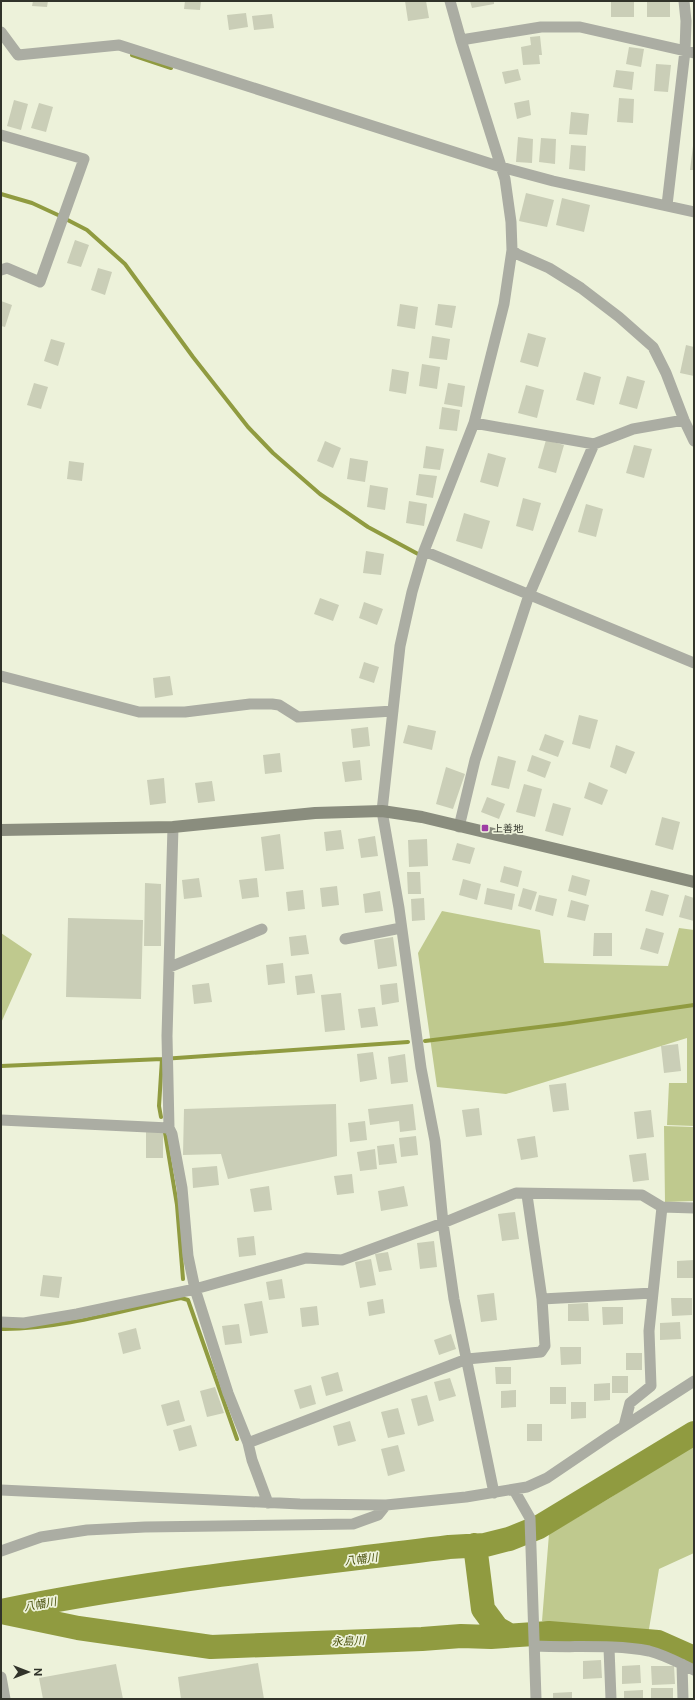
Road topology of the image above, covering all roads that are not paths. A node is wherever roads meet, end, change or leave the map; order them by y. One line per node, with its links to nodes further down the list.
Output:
1 (450, 1): 4 (street)
2 (684, 1): 5 (street)
3 (1, 32): 7 (street)
4 (461, 40): 5 (street); 7 (street)
5 (690, 52): 8 (street)
6 (1, 135): 11 (street)
7 (501, 167): 8 (street); 10 (street)
8 (667, 205): 9 (street)
9 (694, 212)
10 (512, 250): 12 (street); 13 (street)
11 (1, 270)
12 (684, 420): 14 (street); 15 (street)
13 (474, 424): 15 (street); 16 (street)
14 (694, 441)
15 (594, 444): 17 (street)
16 (424, 551): 17 (street); 20 (street)
17 (529, 595): 18 (street); 23 (street)
18 (694, 663)
19 (1, 676): 20 (street)
20 (393, 711): 21 (street)
21 (382, 811): 22 (street); 23 (street); 26 (street)
22 (173, 826): 24 (street); 29 (street)
23 (460, 827): 25 (street)
24 (1, 830)
25 (694, 882)
26 (401, 928): 28 (street); 35 (street)
27 (262, 929): 29 (street)
28 (345, 939)
29 (170, 967): 31 (street)
30 (1, 1120): 31 (street)
31 (169, 1128): 36 (street)
32 (526, 1195): 33 (street); 35 (street); 38 (street)
33 (662, 1207): 34 (street); 37 (street)
34 (694, 1208)
35 (443, 1223): 36 (street); 40 (street)
36 (194, 1289): 39 (street); 43 (street)
37 (653, 1293): 38 (street); 42 (street)
38 (542, 1299): 40 (street)
39 (1, 1322)
40 (467, 1359): 43 (street); 46 (street)
41 (694, 1381): 42 (street)
42 (624, 1426): 45 (street)
43 (248, 1444): 47 (street)
44 (1, 1490): 47 (street)
45 (514, 1490): 46 (street); 50 (street)
46 (494, 1493): 48 (street)
47 (268, 1503): 48 (street)
48 (386, 1505): 49 (street)
49 (1, 1551)
50 (535, 1646): 51 (street); 56 (street)
51 (609, 1648): 52 (street); 57 (street)
52 (682, 1664): 53 (street); 58 (street)
53 (694, 1670)
54 (1, 1677): 55 (street)
55 (5, 1699)
56 (536, 1699)
57 (611, 1699)
58 (683, 1699)

